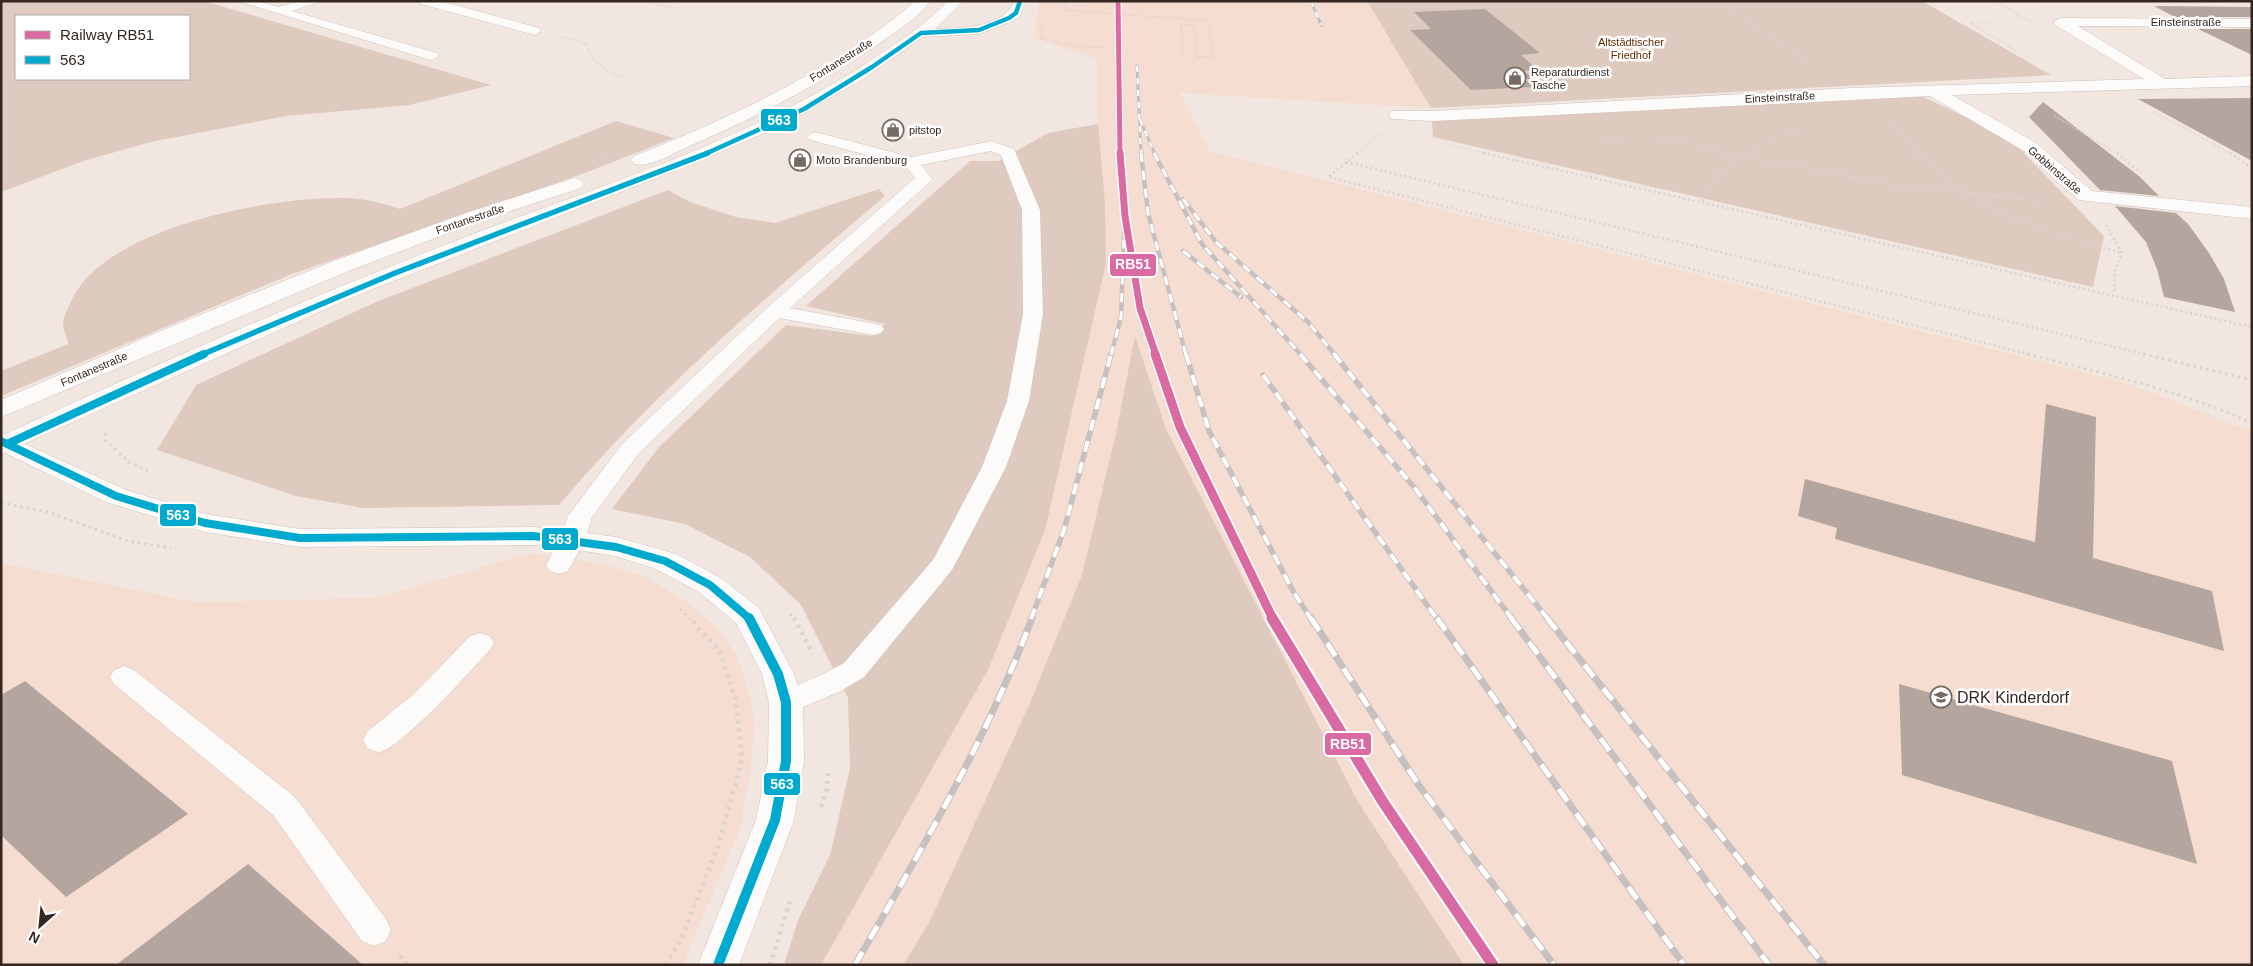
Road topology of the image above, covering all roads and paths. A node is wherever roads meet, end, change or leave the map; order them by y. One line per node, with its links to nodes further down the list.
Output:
1 (244, 1): 13 (lane)
2 (316, 1): 13 (lane)
3 (425, 1): 17 (lane)
4 (644, 1): 12 (path)
5 (923, 1): 52 (street, Fontanestraße)
6 (956, 1): 18 (street, Fontanestraße)
7 (1020, 1): 18 (lane)
8 (1066, 1): 22 (path)
9 (1073, 1): 10 (path)
10 (1084, 1)
11 (1716, 1): 27 (path)
12 (676, 9)
13 (278, 11): 21 (lane)
14 (1043, 22): 19 (path)
15 (1989, 22): 20 (path)
16 (2252, 22): 25 (street, Einsteinstraße)
17 (535, 31): 23 (path)
18 (921, 33): 55 (street, Fontanestraße)
19 (1111, 48)
20 (2015, 50)
21 (432, 56)
22 (1183, 59)
23 (626, 78)
24 (2252, 81): 25 (street, Einsteinstraße)
25 (2162, 83): 26 (street, Einsteinstraße)
26 (1932, 90): 27 (street, Einsteinstraße); 43 (street, Gobbinstraße)
27 (1851, 93): 30 (street, Einsteinstraße); 40 (path)
28 (2153, 112): 39 (path)
29 (2049, 113): 43 (path)
30 (1398, 115)
31 (1810, 125): 37 (path)
32 (1644, 134): 37 (path)
33 (1634, 135): 35 (path)
34 (815, 137): 38 (lane)
35 (1595, 137)
36 (1472, 149): 41 (path)
37 (1744, 157): 40 (path); 41 (path)
38 (911, 162): 48 (lane); 62 (lane)
39 (2252, 168)
40 (1967, 194): 42 (path); 46 (path)
41 (1702, 201): 47 (path)
42 (2045, 201)
43 (2175, 205): 44 (street, Gobbinstraße)
44 (2252, 213)
45 (2105, 224): 46 (path)
46 (2122, 253): 47 (path)
47 (2114, 295): 49 (path)
48 (775, 311): 50 (lane); 57 (lane)
49 (2252, 326)
50 (874, 329)
51 (2252, 380): 53 (path)
52 (1, 409)
53 (2252, 423)
54 (106, 431): 56 (path)
55 (3, 444): 57 (street)
56 (153, 473)
57 (572, 540): 58 (lane); 63 (street)
58 (559, 566)
59 (785, 609): 62 (path)
60 (480, 643): 64 (lane)
61 (124, 677): 68 (lane)
62 (829, 684): 63 (lane)
63 (786, 702): 69 (street)
64 (378, 740)
65 (828, 760): 66 (path)
66 (818, 816)
67 (794, 889): 70 (path)
68 (374, 930)
69 (718, 965)
70 (770, 965)

